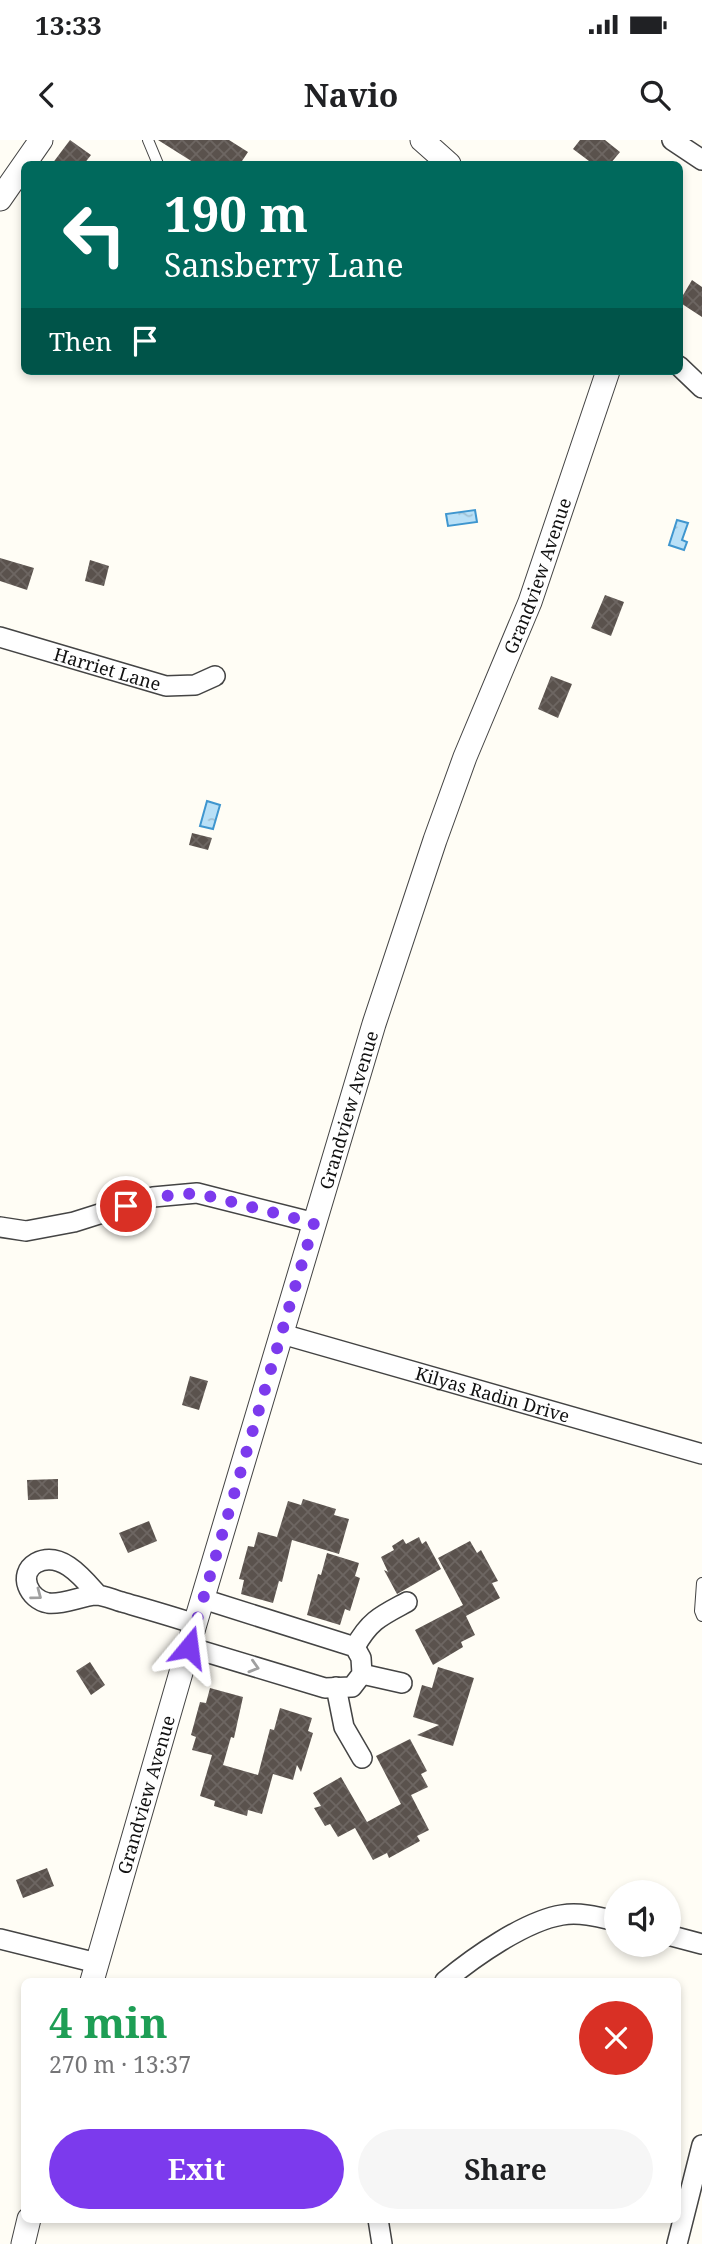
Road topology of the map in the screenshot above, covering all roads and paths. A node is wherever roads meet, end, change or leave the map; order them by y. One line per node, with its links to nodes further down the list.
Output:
1 (41, 140): 6 (street)
2 (148, 140): 7 (lane)
3 (422, 140): 8 (street)
4 (672, 140): 5 (street)
5 (702, 160)
6 (26, 161)
7 (157, 161)
8 (446, 161)
9 (21, 169): 10 (street)
10 (0, 199)
11 (683, 370): 13 (street)
12 (607, 375): 16 (street, Grandview Avenue)
13 (702, 388)
14 (0, 637): 15 (street, Harriet Lane)
15 (215, 676)
16 (314, 1223): 17 (street); 18 (street, Grandview Avenue)
17 (0, 1227)
18 (282, 1334): 19 (street, Kilyas Radin Drive); 22 (street, Grandview Avenue)
19 (702, 1454)
20 (702, 1583): 24 (lane)
21 (98, 1595): 25 (street)
22 (203, 1599): 25 (street, Grandview Avenue); 27 (street)
23 (407, 1602): 27 (street)
24 (702, 1616)
25 (195, 1624): 26 (street, Grandview Avenue)
26 (189, 1647): 30 (street, one-way to 30); 36 (street, Grandview Avenue)
27 (355, 1647): 28 (street)
28 (362, 1674): 29 (street); 30 (street)
29 (402, 1683)
30 (336, 1687): 31 (street)
31 (362, 1758)
32 (604, 1919): 37 (street)
33 (681, 1938): 35 (street)
34 (0, 1939): 36 (street)
35 (702, 1944)
36 (94, 1972)
37 (448, 1978)
38 (702, 2145): 43 (street)
39 (28, 2223): 41 (street)
40 (379, 2223): 42 (street)
41 (23, 2244)
42 (382, 2244)
43 (677, 2244)

